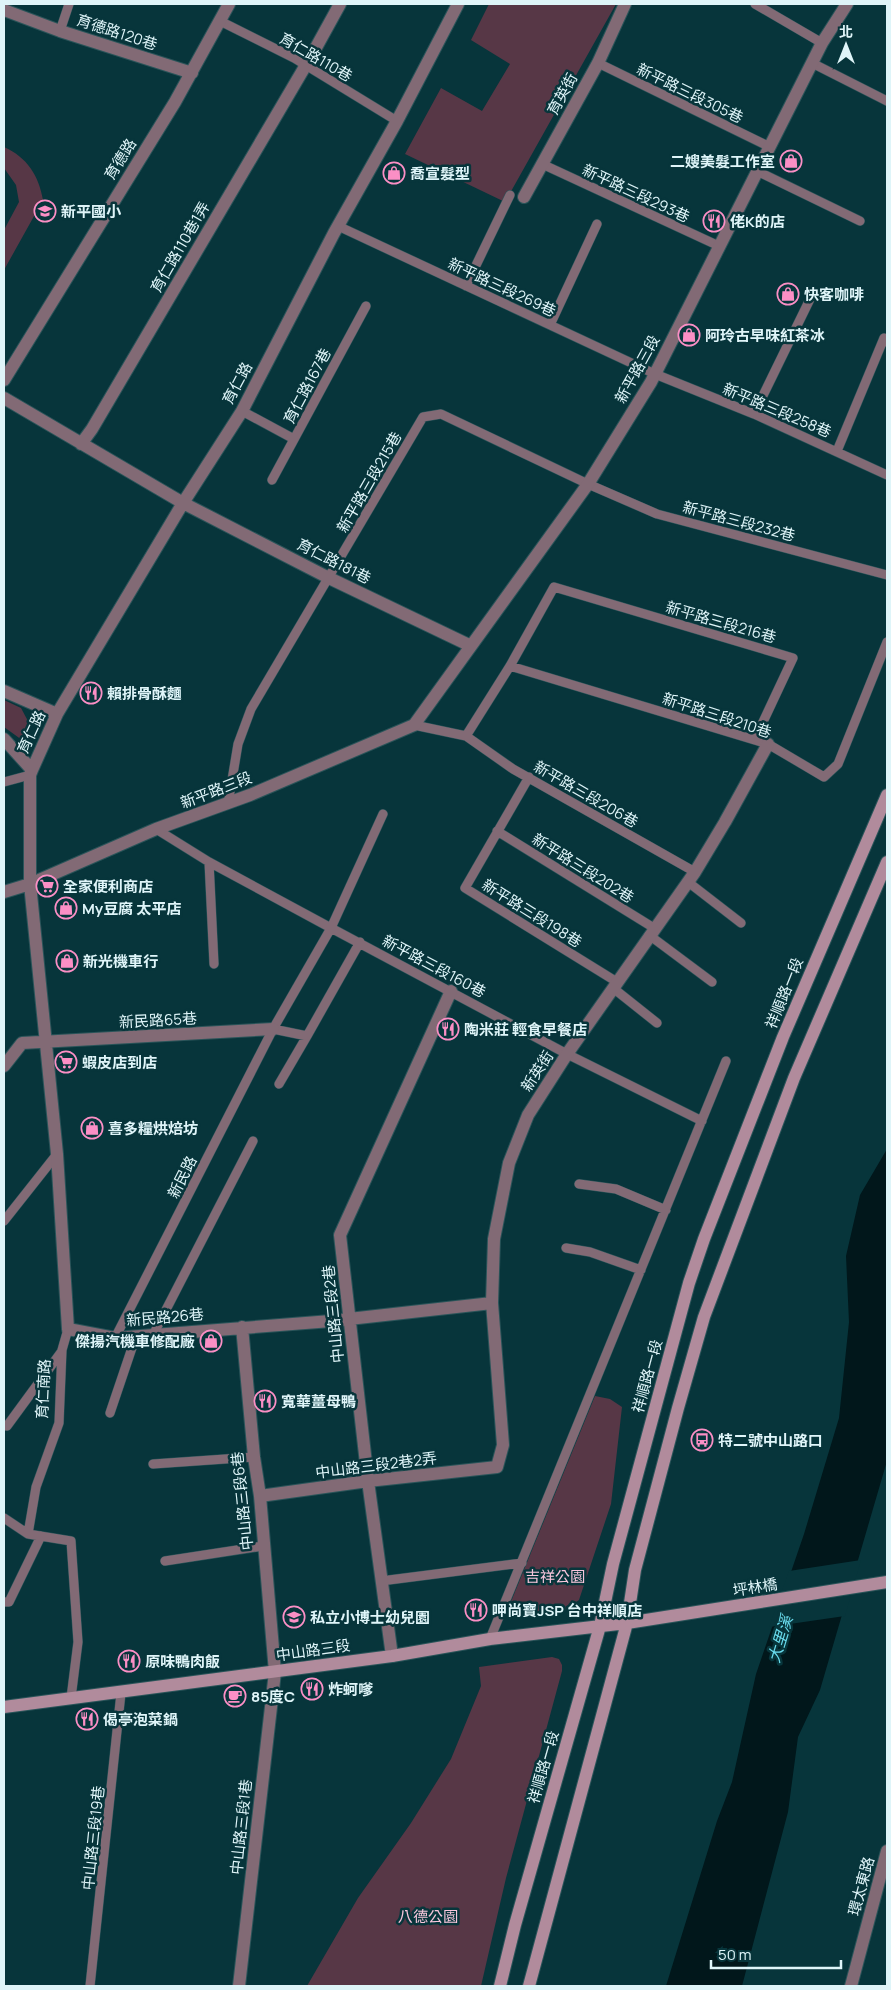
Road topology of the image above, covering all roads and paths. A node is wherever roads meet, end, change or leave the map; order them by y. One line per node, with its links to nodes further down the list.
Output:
1 (69, 4): 10 (lane)
2 (229, 4): 9 (street, 育德路)
3 (340, 4): 14 (street, 育仁路110巷1弄)
4 (458, 4): 17 (street, 育仁路)
5 (625, 4): 12 (street, 育英街)
6 (755, 4): 11 (lane)
7 (847, 4): 11 (street, 新平路三段)
8 (4, 10): 10 (street, 育德路120巷)
9 (220, 21): 14 (lane, 育仁路110巷); 15 (street, 育德路)
10 (60, 31): 15 (street, 育德路120巷)
11 (822, 43): 13 (street, 新平路三段)
12 (598, 63): 18 (lane, 新平路三段305巷); 19 (street, 育英街)
13 (812, 64): 16 (lane); 18 (street, 新平路三段)
14 (306, 65): 17 (lane, 育仁路110巷); 38 (street, 育仁路110巷1弄)
15 (192, 73): 33 (street, 育德路)
16 (887, 101)
17 (396, 121): 25 (street, 育仁路)
18 (770, 147): 20 (street, 新平路三段)
19 (542, 164): 22 (street, 育英街); 26 (lane, 新平路三段293巷)
20 (757, 171): 23 (lane); 26 (street, 新平路三段)
21 (510, 195): 27 (lane)
22 (524, 197)
23 (860, 221)
24 (598, 224): 30 (lane)
25 (338, 226): 27 (lane, 新平路三段269巷); 35 (street, 育仁路)
26 (719, 246): 32 (street, 新平路三段)
27 (466, 286): 30 (lane, 新平路三段269巷)
28 (813, 293): 36 (lane)
29 (366, 306): 37 (lane, 育仁路167巷)
30 (550, 325): 32 (lane, 新平路三段269巷)
31 (887, 342): 39 (lane)
32 (655, 374): 36 (lane, 新平路三段258巷); 42 (street, 新平路三段)
33 (4, 380)
34 (4, 398): 38 (street)
35 (242, 411): 37 (lane); 43 (street, 育仁路)
36 (754, 414): 39 (lane, 新平路三段258巷)
37 (294, 439): 41 (lane, 育仁路167巷)
38 (81, 444): 43 (street)
39 (837, 451): 40 (lane, 新平路三段258巷)
40 (887, 475)
41 (272, 480)
42 (588, 484): 44 (lane, 新平路三段232巷); 45 (lane, 新平路三段215巷); 47 (street, 新平路三段)
43 (183, 503): 45 (street, 育仁路181巷); 50 (street, 育仁路)
44 (887, 575)
45 (329, 578): 47 (street, 育仁路181巷); 60 (lane, 新平路三段215巷)
46 (887, 642): 55 (lane, 新平路三段210巷)
47 (470, 646): 51 (street, 新平路三段)
48 (510, 666): 52 (lane); 54 (lane, 新平路三段210巷); 54 (lane, 新平路三段216巷)
49 (4, 691): 50 (street)
50 (57, 714): 56 (street, 育仁路)
51 (414, 725): 52 (lane); 60 (street, 新平路三段)
52 (466, 736): 57 (lane, 新平路三段206巷)
53 (4, 740): 56 (street)
54 (754, 740): 55 (lane, 新平路三段210巷)
55 (768, 744): 66 (street, 新英街)
56 (31, 772): 58 (lane); 67 (street)
57 (529, 777): 63 (lane, 新平路三段198巷); 66 (lane, 新平路三段206巷)
58 (4, 782)
59 (887, 795): 118 (street, 祥順路一段)
60 (228, 804): 62 (street, 新平路三段)
61 (383, 814): 70 (lane, 新民路)
62 (156, 829): 64 (lane, 新平路三段160巷); 67 (street, 新平路三段)
63 (497, 831): 71 (lane, 新平路三段202巷); 75 (lane, 新平路三段198巷)
64 (209, 862): 70 (lane, 新平路三段160巷); 73 (lane)
65 (887, 862): 117 (street)
66 (691, 877): 69 (lane, 新平路三段206巷); 71 (street, 新英街)
67 (30, 884): 68 (street, 新平路三段); 80 (street)
68 (4, 892)
69 (741, 923)
70 (331, 928): 72 (lane, 新平路三段160巷); 78 (lane, 新民路)
71 (652, 932): 74 (lane, 新平路三段202巷); 75 (street, 新英街)
72 (360, 942): 76 (lane, 新平路三段160巷); 79 (lane)
73 (214, 964)
74 (712, 982)
75 (615, 985): 77 (lane); 81 (street, 新英街)
76 (451, 991): 81 (lane, 新平路三段160巷); 94 (street, 中山路三段2巷)
77 (657, 1023)
78 (272, 1029): 79 (lane); 80 (street, 新民路65巷); 99 (lane, 新民路)
79 (307, 1036): 84 (lane)
80 (45, 1043): 83 (street); 87 (street, 育仁南路)
81 (567, 1054): 85 (lane, 新平路三段160巷); 93 (street, 新英街)
82 (726, 1061): 85 (lane)
83 (4, 1066)
84 (279, 1084)
85 (702, 1121): 89 (lane)
86 (253, 1141): 97 (lane)
87 (57, 1154): 90 (lane); 96 (street, 育仁南路)
88 (579, 1184): 89 (lane)
89 (666, 1210): 92 (lane)
90 (4, 1221)
91 (566, 1248): 92 (lane)
92 (641, 1270): 113 (lane)
93 (492, 1303): 94 (street, 新民路26巷); 105 (street, 新英街)
94 (350, 1319): 95 (street, 新民路26巷); 106 (street, 中山路三段2巷)
95 (242, 1327): 97 (street, 新民路26巷); 103 (street, 中山路三段6巷)
96 (68, 1329): 99 (street, 新民路26巷); 100 (lane, 育仁南路)
97 (153, 1335): 98 (street, 新民路26巷)
98 (136, 1336): 99 (street, 新民路26巷); 101 (lane)
99 (115, 1338)
100 (62, 1350): 102 (lane); 109 (lane, 育仁南路)
101 (110, 1413)
102 (7, 1426)
103 (254, 1457): 104 (lane); 107 (street, 中山路三段6巷)
104 (153, 1464)
105 (497, 1467): 106 (street, 中山路三段2巷2弄)
106 (368, 1481): 107 (street, 中山路三段2巷2弄); 114 (street, 中山路三段2巷)
107 (260, 1496): 111 (street, 中山路三段6巷)
108 (4, 1518): 109 (lane)
109 (28, 1534): 110 (lane)
110 (41, 1536): 116 (lane); 123 (lane)
111 (263, 1546): 112 (lane); 121 (street, 中山路三段6巷)
112 (165, 1561)
113 (522, 1563): 114 (lane); 119 (lane)
114 (381, 1580): 120 (street, 中山路三段2巷)
115 (887, 1582): 117 (street, 坪林橋)
116 (4, 1602)
117 (627, 1623): 118 (street, 中山路三段); 129 (street)
118 (600, 1626): 119 (street, 中山路三段); 128 (street, 祥順路一段)
119 (490, 1639): 120 (street, 中山路三段)
120 (392, 1656): 121 (street, 中山路三段)
121 (275, 1672): 122 (street, 中山路三段); 127 (street, 中山路三段1巷)
122 (121, 1693): 123 (street, 中山路三段); 126 (lane, 中山路三段19巷)
123 (71, 1698): 124 (street, 中山路三段)
124 (4, 1707)
125 (887, 1852): 130 (street, 環太東路)
126 (90, 1986)
127 (239, 1986)
128 (500, 1986)
129 (529, 1986)
130 (852, 1986)

